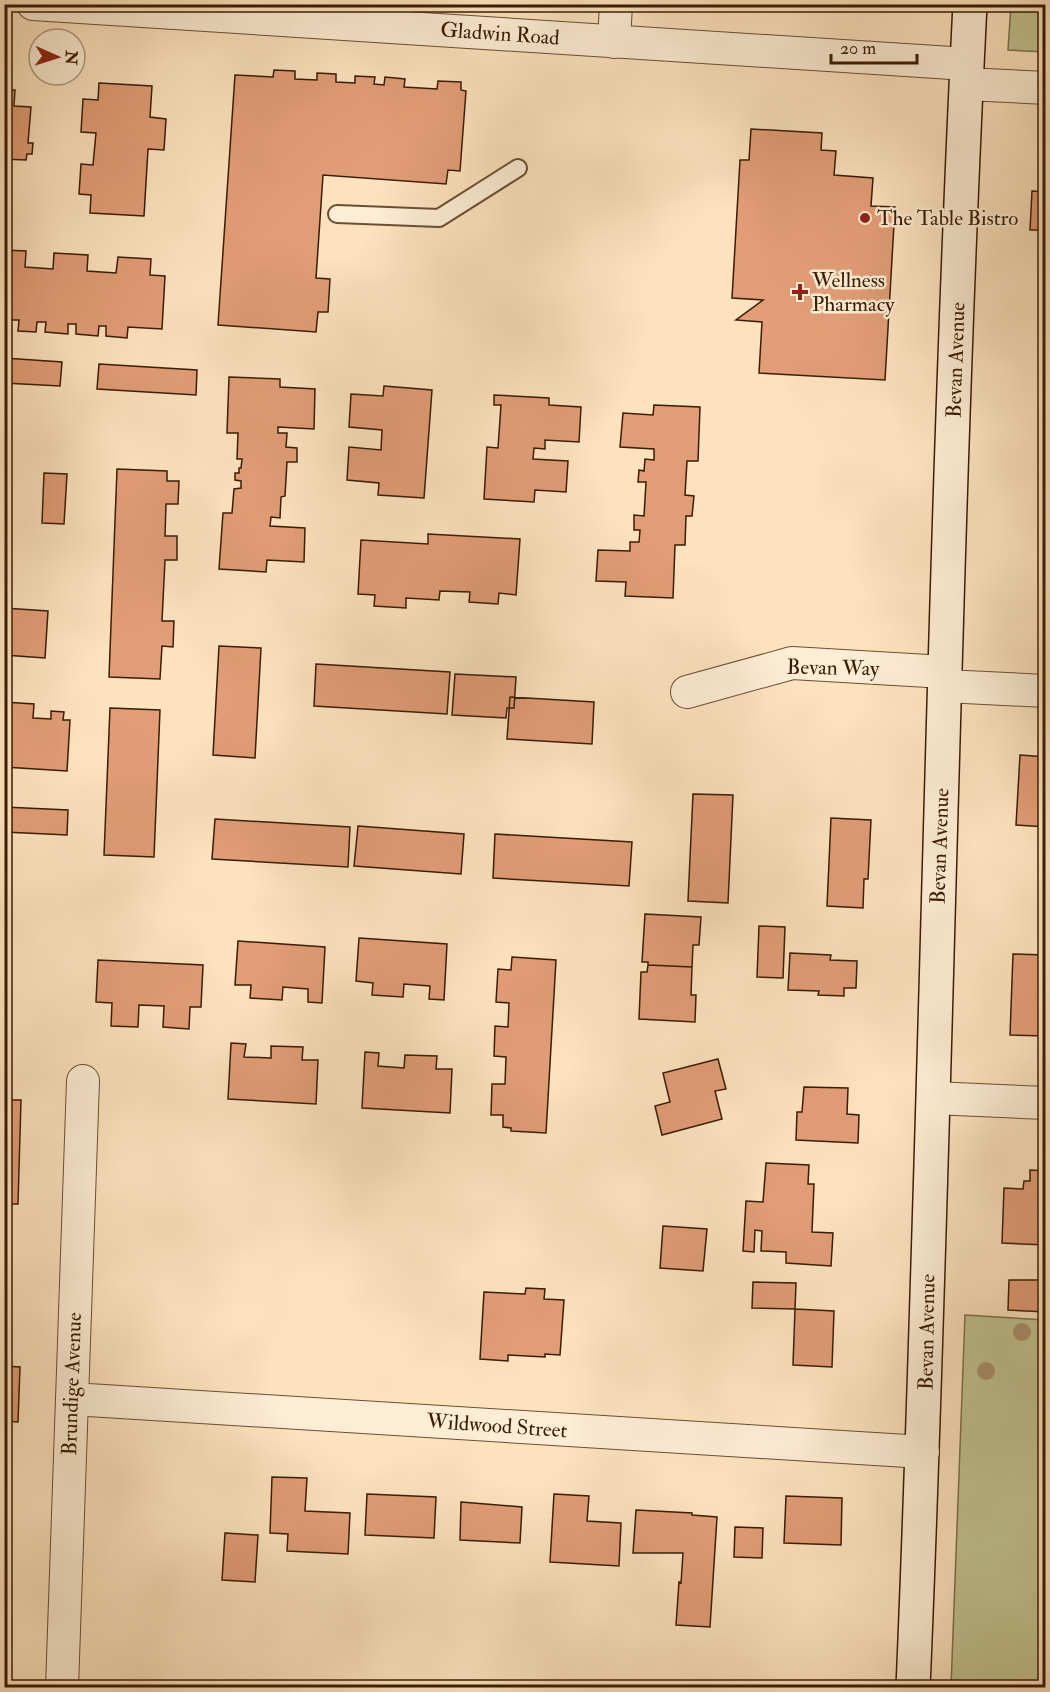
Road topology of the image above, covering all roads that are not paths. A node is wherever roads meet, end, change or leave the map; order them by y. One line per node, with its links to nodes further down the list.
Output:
1 (33, 4): 4 (street, Gladwin Road)
2 (616, 4): 4 (street)
3 (970, 4): 5 (street, Bevan Avenue)
4 (614, 42): 5 (street, Gladwin Road)
5 (966, 74): 6 (street, Gladwin Road); 9 (street, Bevan Avenue)
6 (1046, 88)
7 (518, 168): 8 (lane)
8 (337, 214)
9 (945, 679): 10 (street, Bevan Way); 11 (street, Bevan Way); 13 (street, Bevan Avenue)
10 (1046, 691)
11 (687, 692)
12 (83, 1081): 15 (street, Brundige Avenue)
13 (933, 1098): 14 (street); 16 (street, Bevan Avenue)
14 (1046, 1103)
15 (72, 1399): 16 (street, Wildwood Street); 17 (street, Brundige Avenue)
16 (923, 1452): 18 (street, Bevan Avenue)
17 (62, 1688)
18 (913, 1688)

